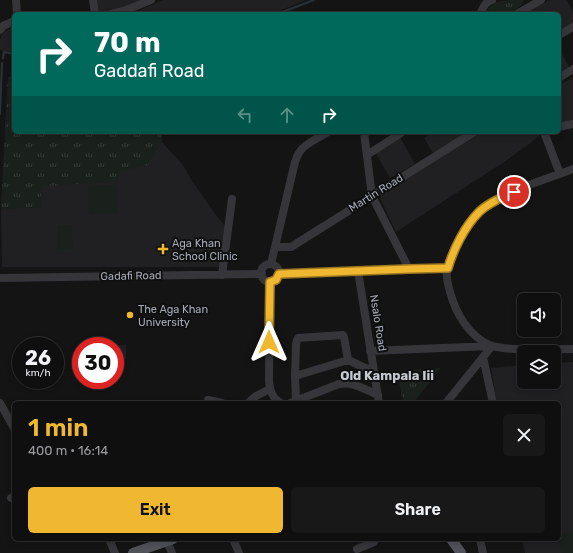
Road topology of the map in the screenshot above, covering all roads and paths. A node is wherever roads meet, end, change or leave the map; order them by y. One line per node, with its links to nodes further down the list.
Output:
1 (16, 0): 8 (street)
2 (94, 0): 9 (street)
3 (152, 0): 10 (street)
4 (482, 0): 7 (street)
5 (492, 0): 7 (street)
6 (541, 0): 11 (street)
7 (481, 11)
8 (17, 12)
9 (95, 12)
10 (120, 12)
11 (520, 12)
12 (12, 22): 14 (street)
13 (573, 27): 15 (street)
14 (2, 28)
15 (561, 34)
16 (573, 69): 17 (street)
17 (561, 77)
18 (573, 124): 19 (street)
19 (561, 127)
20 (325, 134): 30 (street)
21 (364, 134): 25 (street)
22 (400, 134): 25 (street)
23 (471, 134): 28 (street, Martin Road)
24 (545, 134): 27 (street)
25 (367, 154): 28 (street)
26 (573, 169): 27 (street)
27 (560, 174): 32 (street)
28 (372, 196): 30 (street, Martin Road); 33 (street)
29 (232, 199): 37 (street)
30 (275, 247): 31 (street)
31 (271, 264): 35 (street); 36 (street)
32 (448, 268): 33 (street); 40 (street)
33 (409, 269): 34 (street)
34 (358, 271): 36 (street); 42 (street, Nsalo Road)
35 (262, 274): 37 (street, Gadafi Road); 39 (street)
36 (279, 274): 39 (street)
37 (222, 275): 38 (street, Gadafi Road)
38 (0, 278)
39 (270, 282): 47 (street)
40 (492, 346): 41 (street); 42 (street); 43 (street)
41 (573, 349)
42 (370, 351): 45 (street, Nsalo Road)
43 (483, 357): 48 (street); 58 (street)
44 (348, 360): 45 (street); 46 (street); 46 (street)
45 (374, 372): 49 (street, Nsalo Road)
46 (295, 376): 54 (street)
47 (270, 389): 52 (street); 53 (street)
48 (452, 394): 56 (street); 57 (street)
49 (379, 399): 55 (street)
50 (208, 400): 51 (street)
51 (213, 401)
52 (250, 401)
53 (277, 401)
54 (293, 401)
55 (296, 401)
56 (447, 401)
57 (454, 401)
58 (493, 401)
59 (0, 403): 60 (street)
60 (12, 424)
61 (110, 541): 69 (street)
62 (167, 541): 70 (main road)
63 (170, 541): 71 (street)
64 (234, 541): 72 (street)
65 (374, 541): 68 (street)
66 (453, 541): 73 (main road)
67 (480, 541): 74 (street)
68 (358, 549)
69 (115, 553)
70 (133, 553)
71 (172, 553)
72 (239, 553)
73 (461, 553)
74 (483, 553)

